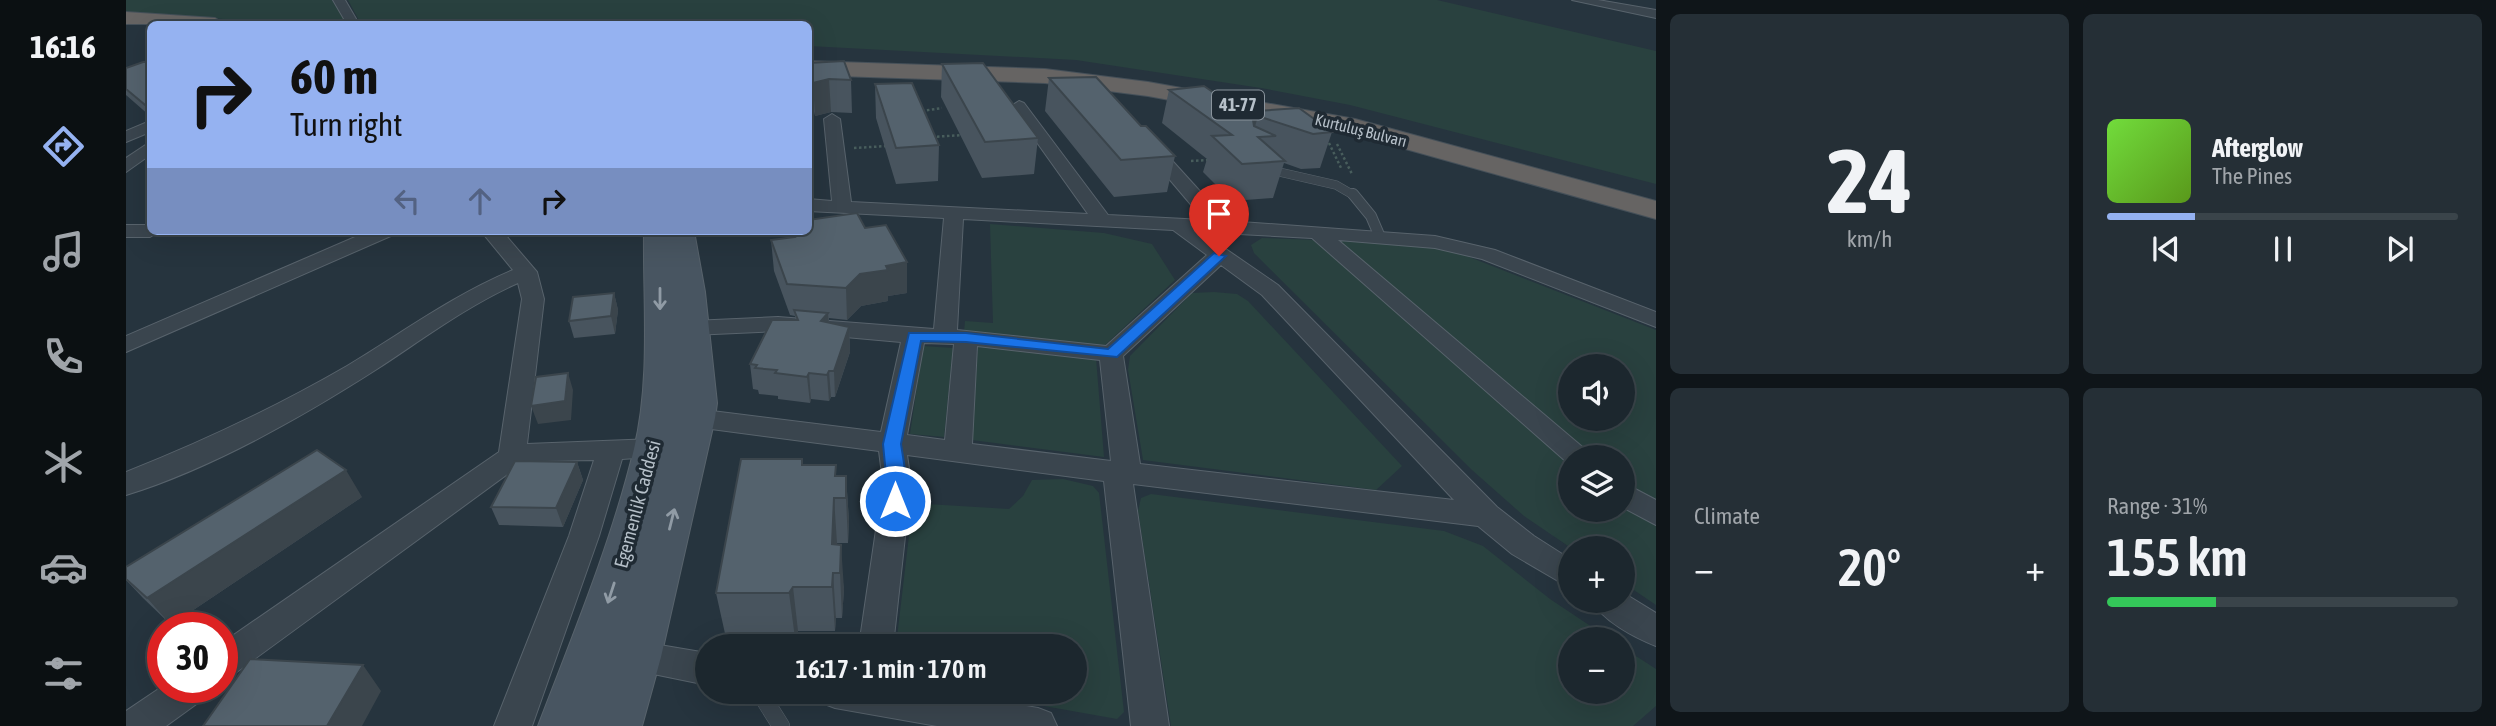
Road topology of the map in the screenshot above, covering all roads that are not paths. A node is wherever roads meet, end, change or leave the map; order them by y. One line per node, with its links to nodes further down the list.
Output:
1 (340, 0): 6 (street)
2 (1578, 0): 3 (street)
3 (1656, 14)
4 (126, 18): 5 (highway)
5 (170, 21)
6 (351, 21)
7 (126, 27): 8 (highway)
8 (147, 29)
9 (812, 51): 21 (highway, Kurtuluş Bulvarı / 41-77)
10 (812, 68): 24 (highway, Kurtuluş Bulvarı / 41-77)
11 (1019, 106): 26 (street)
12 (832, 119): 23 (street)
13 (147, 127): 15 (street)
14 (1139, 135): 28 (street)
15 (126, 137)
16 (126, 146): 17 (street)
17 (147, 147)
18 (147, 150): 20 (street)
19 (1249, 157): 36 (lane)
20 (126, 167)
21 (1656, 195)
22 (812, 205): 23 (street)
23 (842, 207): 25 (street)
24 (1656, 210)
25 (954, 213): 26 (street); 42 (street)
26 (1103, 222): 27 (street)
27 (1178, 225): 28 (street); 37 (street)
28 (1221, 227): 31 (street)
29 (147, 231): 30 (street)
30 (126, 232)
31 (1317, 232): 36 (street); 47 (street)
32 (377, 235): 43 (street)
33 (494, 235): 38 (street)
34 (658, 235): 49 (main road, Egemenlik Caddesi, one-way to 49)
35 (680, 235): 40 (main road, Egemenlik Caddesi)
36 (1380, 237): 39 (street)
37 (1219, 256): 44 (street); 56 (street)
38 (526, 272): 51 (street); 53 (street)
39 (1656, 320)
40 (692, 328): 41 (street); 45 (main road, Egemenlik Caddesi)
41 (914, 336): 42 (street); 46 (street)
42 (955, 337): 44 (street); 50 (street)
43 (126, 345)
44 (1111, 354): 52 (street)
45 (696, 418): 46 (street); 62 (main road, Egemenlik Caddesi, one-way to 45)
46 (892, 444): 50 (street); 60 (street)
47 (1562, 445)
48 (611, 449): 49 (street); 51 (street); 68 (street)
49 (654, 449): 69 (main road, Egemenlik Caddesi, one-way to 69)
50 (958, 452): 52 (street)
51 (512, 457): 61 (street)
52 (1122, 473): 56 (street); 73 (street)
53 (126, 484)
54 (1635, 501): 55 (street)
55 (1656, 514)
56 (1486, 515): 57 (street)
57 (1558, 567)
58 (1628, 613): 59 (street)
59 (1656, 631)
60 (878, 634)
61 (238, 652)
62 (636, 657): 63 (street); 70 (main road, Egemenlik Caddesi)
63 (695, 667)
64 (167, 703): 67 (street)
65 (767, 704): 71 (lane)
66 (918, 704): 72 (street)
67 (135, 726)
68 (513, 726)
69 (565, 726)
70 (615, 726)
71 (781, 726)
72 (1038, 726)
73 (1150, 726)

